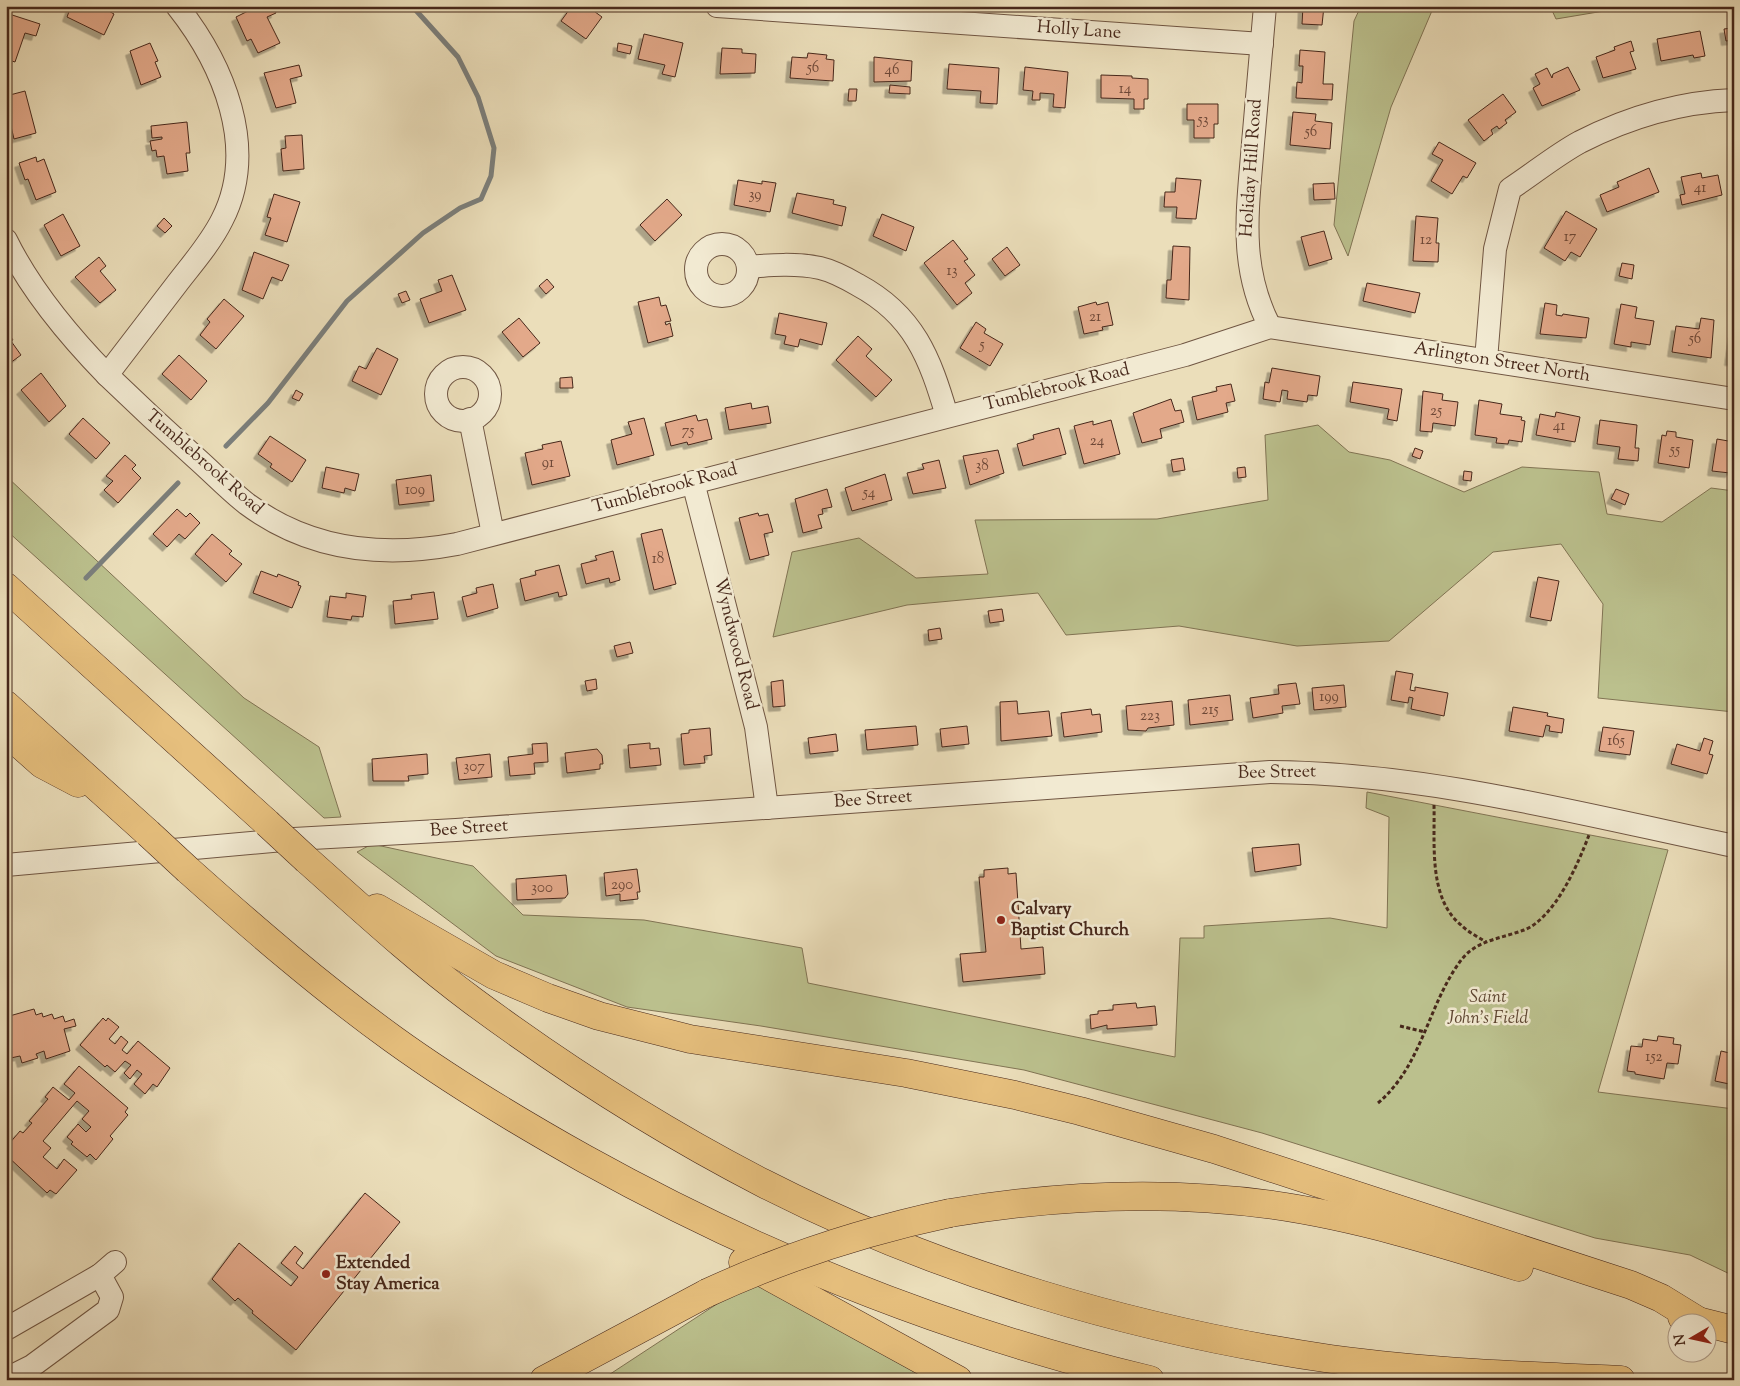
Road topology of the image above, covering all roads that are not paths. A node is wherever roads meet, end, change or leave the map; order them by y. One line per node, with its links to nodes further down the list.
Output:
1 (177, 6): 10 (street)
2 (717, 6): 4 (street, Holly Lane)
3 (1265, 6): 4 (street, Holiday Hill Road)
4 (1262, 44): 8 (street, Holiday Hill Road)
5 (1734, 100): 9 (street)
6 (6, 240): 10 (street, Tumblebrook Road)
7 (748, 266): 12 (street)
8 (1270, 326): 9 (street, Arlington Street North); 12 (street, Tumblebrook Road)
9 (1486, 360): 11 (street, Arlington Street North)
10 (107, 375): 15 (street, Tumblebrook Road)
11 (1734, 399)
12 (947, 416): 14 (street, Tumblebrook Road)
13 (470, 419): 15 (street)
14 (693, 482): 15 (street, Tumblebrook Road); 20 (street, Wyndwood Road)
15 (493, 534)
16 (6, 587): 23 (highway, bridge)
17 (6, 705): 19 (highway)
18 (6, 732): 19 (highway)
19 (103, 792): 24 (highway, bridge)
20 (767, 808): 21 (street, Bee Street); 22 (street, Bee Street)
21 (1734, 846)
22 (6, 865)
23 (346, 895): 26 (highway); 34 (highway)
24 (560, 1145): 32 (highway); 33 (highway)
25 (1673, 1314): 31 (highway, bridge)
26 (1687, 1314)
27 (1718, 1326): 29 (highway)
28 (6, 1329): 30 (street)
29 (1734, 1330)
30 (6, 1380)
31 (544, 1380)
32 (958, 1380)
33 (1150, 1380)
34 (1621, 1380)

